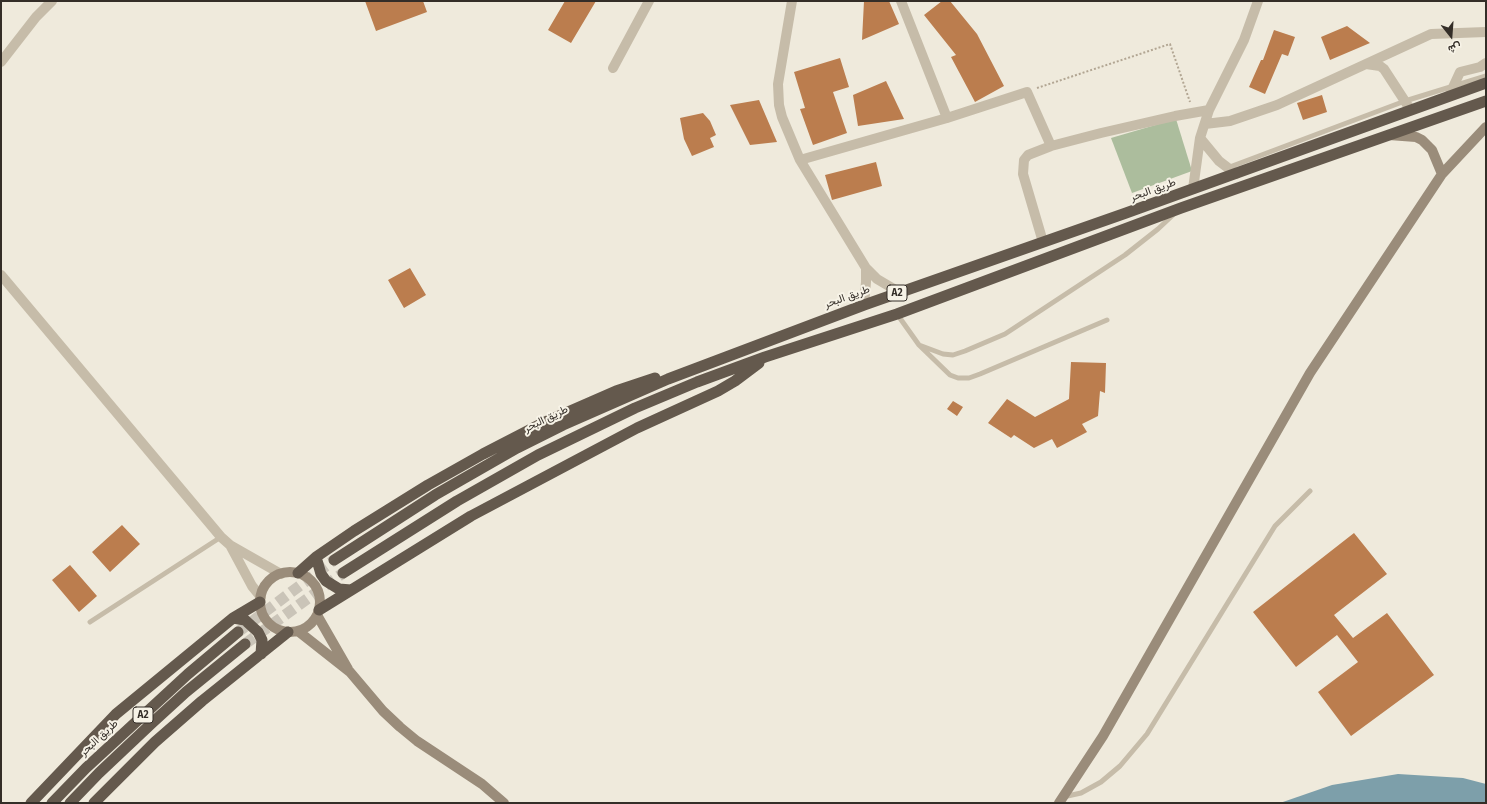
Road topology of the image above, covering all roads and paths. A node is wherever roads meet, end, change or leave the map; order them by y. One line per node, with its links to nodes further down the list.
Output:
1 (52, 1): 7 (street)
2 (649, 1): 10 (street)
3 (792, 1): 26 (street)
4 (901, 1): 20 (street)
5 (1258, 1): 18 (street)
6 (1486, 32): 9 (street)
7 (1, 62)
8 (1486, 63): 13 (street)
9 (1366, 64): 17 (street); 21 (street)
10 (613, 68)
11 (1486, 76): 13 (lane)
12 (1486, 83): 15 (highway, طريق البحر / A2)
13 (1454, 85): 15 (street); 17 (lane)
14 (1027, 92): 19 (path); 20 (street); 25 (street)
15 (1449, 96): 17 (highway, طريق البحر / A2)
16 (1486, 101): 23 (highway, A2)
17 (1408, 105): 27 (highway, طريق البحر / A2)
18 (1210, 110): 19 (street); 21 (street)
19 (1194, 112): 25 (street)
20 (947, 118): 26 (street)
21 (1204, 124): 24 (street)
22 (1486, 127): 28 (main road)
23 (1387, 134): 28 (main road); 30 (highway, A2)
24 (1200, 138): 27 (street); 29 (street)
25 (1051, 146): 31 (street)
26 (800, 160): 32 (street)
27 (1232, 171): 29 (highway, طريق البحر / A2)
28 (1442, 174): 59 (main road)
29 (1194, 189): 31 (highway, طريق البحر / A2)
30 (1181, 208): 36 (highway, A2); 38 (lane)
31 (1043, 242): 34 (highway, طريق البحر / A2)
32 (866, 268): 34 (street); 35 (street)
33 (1, 275): 42 (street)
34 (899, 292): 35 (highway, طريق البحر / A2)
35 (864, 305): 40 (highway, طريق البحر / A2)
36 (897, 314): 38 (lane); 39 (highway, A2)
37 (1107, 320): 38 (lane)
38 (919, 345)
39 (765, 357): 47 (highway, A2); 49 (highway)
40 (713, 360): 44 (highway); 45 (highway, طريق البحر / A2)
41 (1310, 491): 59 (lane)
42 (221, 537): 43 (street); 53 (lane)
43 (230, 545): 48 (street); 50 (street)
44 (316, 557): 46 (highway); 49 (highway)
45 (334, 560)
46 (298, 573): 48 (main road); 51 (main road)
47 (343, 573)
48 (281, 574): 50 (main road)
49 (351, 590): 51 (highway)
50 (261, 600): 52 (highway); 55 (main road)
51 (318, 613): 55 (main road); 58 (main road)
52 (233, 618): 57 (highway); 60 (highway)
53 (90, 622)
54 (238, 632): 61 (highway, طريق البحر / A2)
55 (293, 632): 57 (highway); 58 (main road)
56 (245, 644): 62 (highway, A2)
57 (261, 654): 63 (highway)
58 (350, 672): 64 (main road)
59 (1061, 800)
60 (31, 803)
61 (52, 803)
62 (70, 803)
63 (94, 803)
64 (504, 803)

